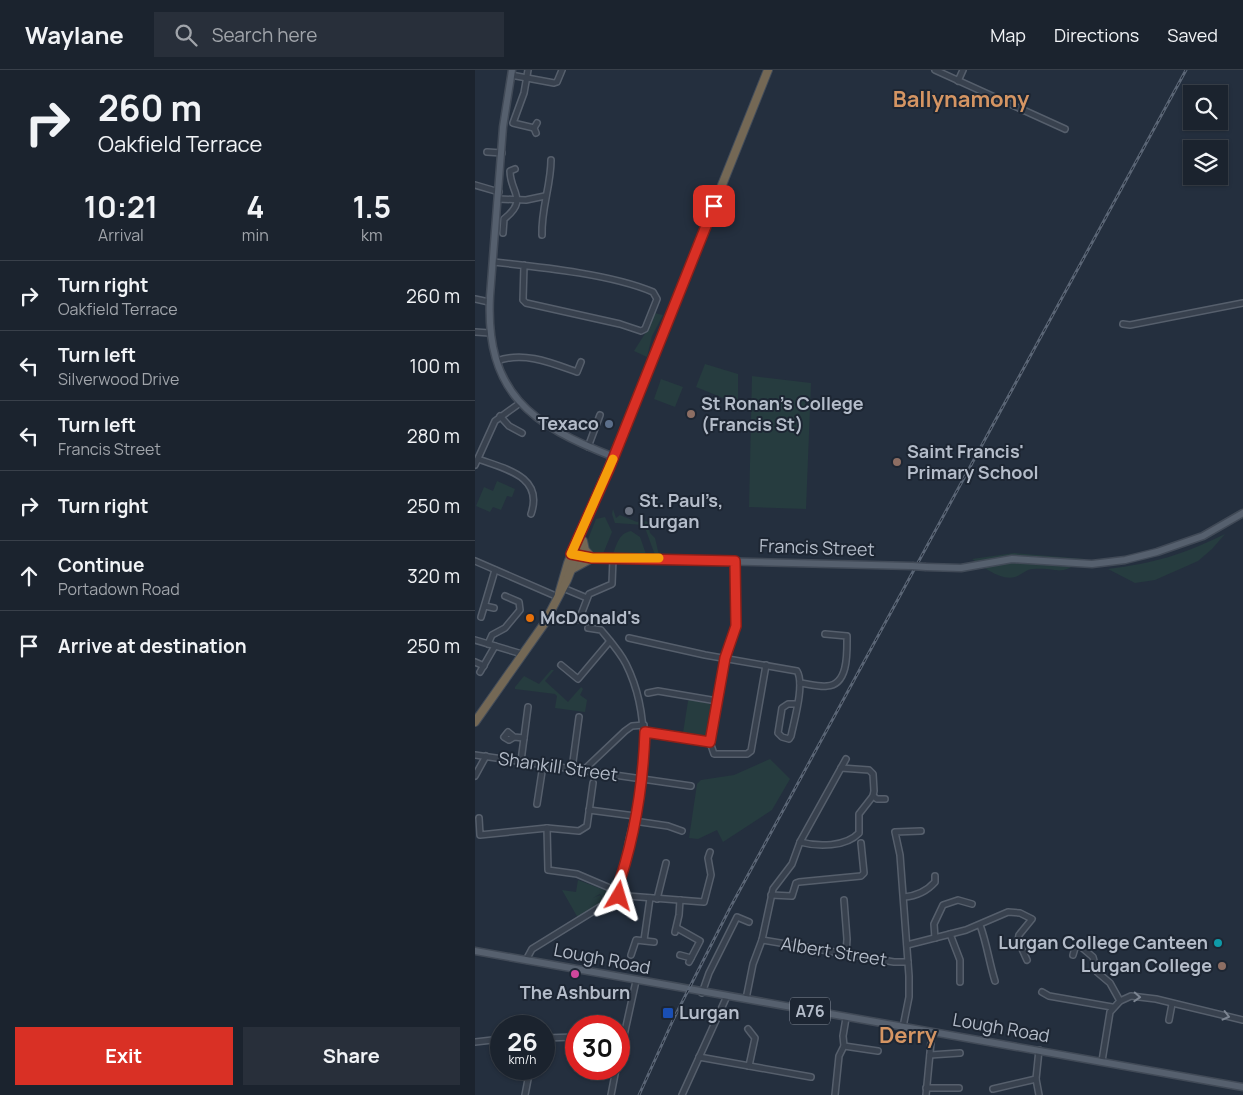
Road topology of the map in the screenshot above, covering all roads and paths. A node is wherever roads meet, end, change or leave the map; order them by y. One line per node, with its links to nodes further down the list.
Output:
1 (528, 70): 7 (street)
2 (562, 70): 7 (street)
3 (768, 70): 36 (highway)
4 (935, 70): 8 (street)
5 (963, 70): 8 (street)
6 (512, 73): 7 (street); 12 (main road)
7 (527, 78): 9 (street)
8 (958, 81): 10 (street)
9 (536, 128)
10 (1065, 129)
11 (487, 152): 12 (street)
12 (502, 153): 16 (main road)
13 (551, 160): 17 (street)
14 (515, 169): 18 (street)
15 (475, 185): 16 (street)
16 (498, 195): 18 (street); 21 (main road)
17 (545, 196): 18 (street); 19 (street)
18 (517, 200): 20 (street)
19 (543, 231)
20 (503, 233)
21 (493, 262): 22 (street); 24 (main road)
22 (524, 265): 22 (street)
23 (475, 300): 24 (street)
24 (489, 302): 28 (main road)
25 (1243, 303): 26 (street)
26 (1123, 324)
27 (475, 332): 28 (street)
28 (490, 333): 29 (main road)
29 (497, 361): 30 (street); 31 (main road)
30 (581, 362)
31 (520, 403): 33 (street); 35 (main road)
32 (600, 414): 35 (street)
33 (500, 416): 34 (street); 37 (street)
34 (521, 425)
35 (588, 447): 36 (main road)
36 (613, 457): 41 (highway)
37 (478, 458): 38 (street); 40 (street)
38 (475, 465)
39 (1243, 513): 47 (main road, Francis Street, bridge)
40 (531, 514)
41 (586, 523): 42 (highway); 43 (highway)
42 (583, 539): 43 (highway); 44 (highway)
43 (574, 556): 44 (main road, Francis Street); 48 (highway); 50 (highway)
44 (592, 558): 45 (main road, Francis Street); 48 (highway)
45 (613, 558): 47 (main road, Francis Street); 52 (street)
46 (475, 561): 49 (street)
47 (735, 561): 65 (street)
48 (572, 569): 50 (highway)
49 (495, 570): 50 (street); 53 (street)
50 (560, 593): 52 (street); 64 (highway)
51 (505, 596): 62 (street)
52 (587, 598): 56 (street)
53 (485, 606): 54 (street); 55 (street)
54 (494, 608)
55 (481, 618)
56 (581, 619)
57 (588, 628): 61 (street)
58 (825, 634): 71 (street)
59 (629, 638): 65 (street)
60 (475, 640): 62 (street)
61 (610, 641): 67 (street); 78 (street)
62 (488, 644): 63 (street)
63 (495, 646): 64 (street); 68 (street)
64 (522, 654): 77 (highway)
65 (725, 658): 69 (street); 73 (street)
66 (475, 662): 68 (street)
67 (561, 665)
68 (484, 666): 70 (street)
69 (766, 666): 71 (street); 82 (street)
70 (480, 672)
71 (800, 682): 74 (street)
72 (648, 692): 73 (street)
73 (717, 701): 82 (street)
74 (797, 704): 74 (street)
75 (528, 707): 81 (street)
76 (579, 717): 89 (street)
77 (475, 722)
78 (644, 725): 79 (street); 90 (street)
79 (645, 732): 82 (street); 92 (street)
80 (514, 736): 81 (street)
81 (524, 738): 86 (street)
82 (710, 742)
83 (475, 755): 84 (street, Shankill Street)
84 (486, 756): 86 (street, Shankill Street); 91 (street)
85 (846, 759): 88 (street)
86 (521, 761): 87 (street, Shankill Street)
87 (543, 765): 89 (street, Shankill Street); 97 (street)
88 (841, 768): 95 (street); 104 (street)
89 (572, 769): 90 (street, Shankill Street)
90 (585, 771): 92 (street, Shankill Street)
91 (475, 776)
92 (640, 779): 94 (street, Shankill Street); 100 (street)
93 (593, 783): 98 (street)
94 (691, 786)
95 (873, 796): 96 (street); 104 (street)
96 (885, 799)
97 (537, 804)
98 (589, 810): 100 (street); 101 (street)
99 (479, 818): 101 (street)
100 (634, 818): 102 (street); 109 (street)
101 (547, 828): 109 (street)
102 (682, 831)
103 (921, 831): 111 (street)
104 (800, 842): 110 (street)
105 (855, 847): 110 (street)
106 (710, 852): 113 (street)
107 (666, 863): 112 (street)
108 (935, 876): 111 (street)
109 (616, 893): 112 (street); 129 (street)
110 (771, 895): 121 (street)
111 (904, 897): 123 (street)
112 (653, 898): 113 (street); 120 (street)
113 (679, 900): 126 (street)
114 (844, 900): 127 (street)
115 (972, 904): 119 (street)
116 (749, 922): 136 (street)
117 (980, 925): 118 (street); 130 (street); 133 (street)
118 (950, 934): 119 (street); 134 (street)
119 (935, 938): 123 (street)
120 (644, 940): 122 (street); 125 (street)
121 (762, 940): 127 (street, Albert Street); 138 (street, Albert Street)
122 (654, 942)
123 (907, 945): 131 (street)
124 (475, 951): 129 (main road, Lough Road / A76)
125 (631, 955)
126 (680, 955)
127 (846, 955): 131 (street, Albert Street)
128 (1073, 955): 139 (street)
129 (526, 960): 132 (main road, Lough Road / A76)
130 (1027, 960)
131 (908, 962): 146 (street)
132 (636, 981): 136 (main road, Lough Road / A76); 142 (street)
133 (995, 981)
134 (960, 982)
135 (1042, 992): 141 (street)
136 (702, 993): 137 (main road, Lough Road / A76)
137 (727, 996): 138 (main road, Lough Road / A76); 156 (street)
138 (746, 999): 143 (main road, Lough Road / A76)
139 (1120, 1000): 140 (street, one-way to 140); 141 (street)
140 (1172, 1004): 144 (street); 145 (street, one-way to 145)
141 (1113, 1007): 157 (street)
142 (627, 1015)
143 (846, 1018): 146 (main road, Lough Road / A76); 151 (street)
144 (1169, 1020)
145 (1243, 1020)
146 (903, 1027): 148 (main road, Lough Road / A76)
147 (749, 1029): 158 (street)
148 (932, 1032): 152 (main road, Lough Road / A76); 154 (street)
149 (490, 1040): 150 (street)
150 (475, 1042)
151 (844, 1046): 155 (street); 170 (street)
152 (1039, 1050): 157 (main road, Lough Road / A76); 160 (street)
153 (960, 1053): 154 (street)
154 (930, 1055): 164 (street)
155 (871, 1057)
156 (699, 1058): 158 (street); 169 (street)
157 (1102, 1062): 163 (main road, Lough Road / A76)
158 (749, 1066): 159 (street)
159 (811, 1077)
160 (1037, 1079): 166 (street); 172 (street)
161 (528, 1080): 167 (street)
162 (614, 1080): 168 (street)
163 (1243, 1087)
164 (927, 1088): 165 (street); 171 (street)
165 (959, 1088)
166 (993, 1089)
167 (525, 1095)
168 (611, 1095)
169 (683, 1095)
170 (835, 1095)
171 (926, 1095)
172 (1039, 1095)

